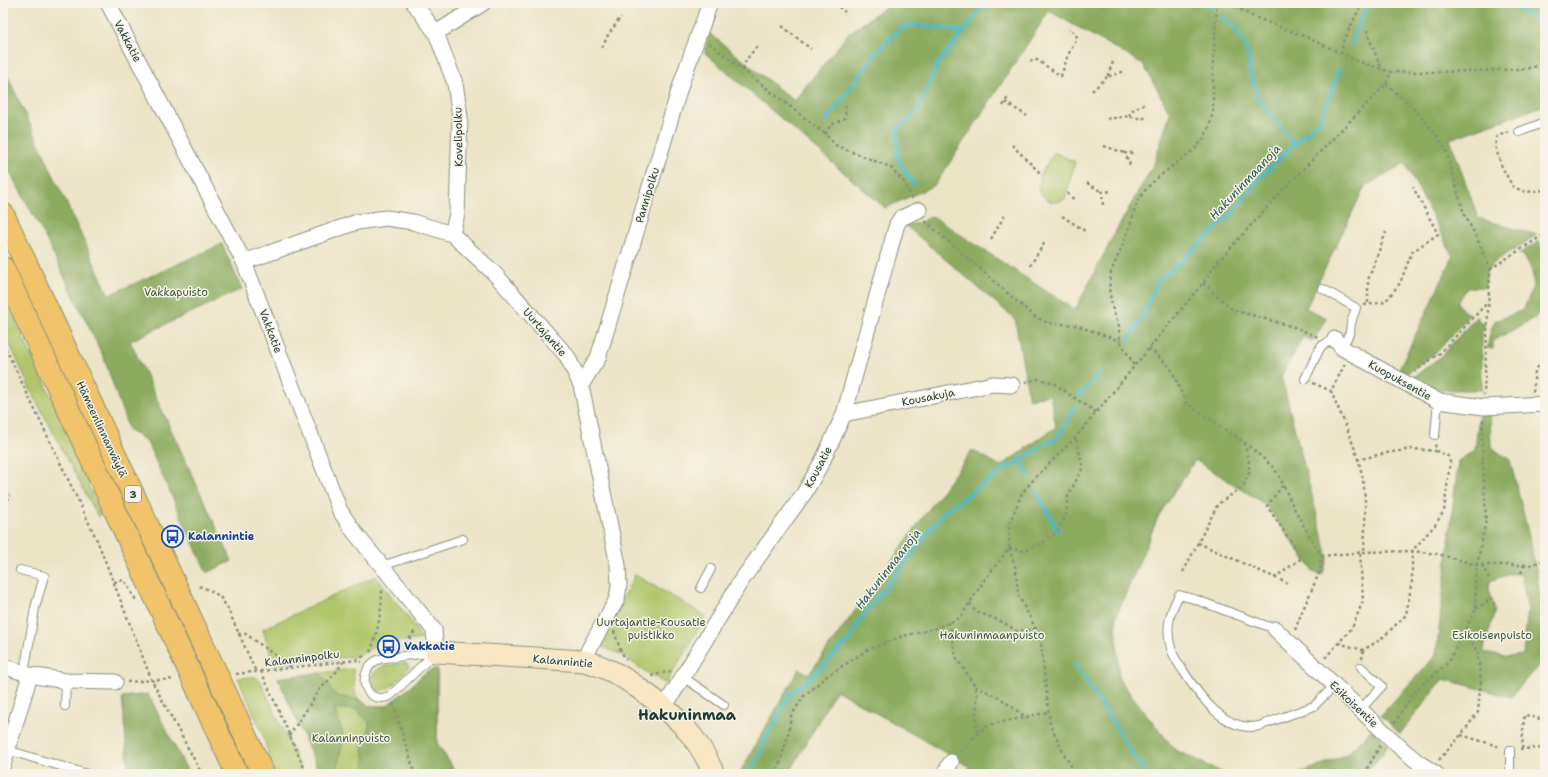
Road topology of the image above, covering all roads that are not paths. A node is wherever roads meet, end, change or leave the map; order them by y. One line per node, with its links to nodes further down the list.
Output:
1 (108, 3): 11 (street, Vakkatie)
2 (414, 3): 5 (street, Kovelipolku)
3 (483, 3): 5 (street)
4 (710, 3): 16 (street, Pannipolku)
5 (436, 33): 10 (street, Kovelipolku)
6 (1545, 122): 7 (lane)
7 (1519, 132)
8 (920, 210): 20 (street, Kousatie)
9 (3, 214): 46 (highway, Hämeenlinnanväylä / 3)
10 (452, 234): 11 (street, Uurtajantie); 16 (street, Uurtajantie)
11 (244, 262): 23 (street, Vakkatie)
12 (3, 268): 45 (highway, Hämeenlinnanväylä / 3)
13 (1323, 289): 14 (lane)
14 (1343, 346): 15 (lane); 18 (street, Kuopuksentie)
15 (1305, 378)
16 (581, 384): 29 (street, Uurtajantie)
17 (1012, 385): 20 (street, Kousakuja)
18 (1438, 401): 19 (street, Kuopuksentie); 21 (lane)
19 (1539, 402)
20 (844, 414): 33 (street, Kousatie)
21 (1435, 435)
22 (463, 539): 23 (lane)
23 (382, 566): 28 (street, Vakkatie)
24 (711, 569): 26 (lane)
25 (20, 570): 32 (lane)
26 (701, 588)
27 (1275, 629): 36 (street, Esikoisentie); 36 (lane)
28 (436, 652): 28 (lane, Kalannintie); 29 (street, Kalannintie)
29 (584, 661): 39 (street, Kalannintie)
30 (3, 666): 32 (street)
31 (1362, 667): 40 (lane)
32 (27, 674): 34 (street); 42 (street)
33 (678, 674): 37 (lane); 39 (street, Kousatie)
34 (66, 681): 35 (street); 38 (lane)
35 (115, 682)
36 (1334, 686): 40 (street, Esikoisentie)
37 (724, 705)
38 (65, 706)
39 (665, 706): 47 (street, Kalannintie)
40 (1360, 710): 43 (street, Esikoisentie)
41 (1510, 750): 48 (lane)
42 (5, 758): 44 (lane)
43 (1436, 770)
44 (87, 774)
45 (237, 774)
46 (263, 774)
47 (714, 774)
48 (1510, 774)

